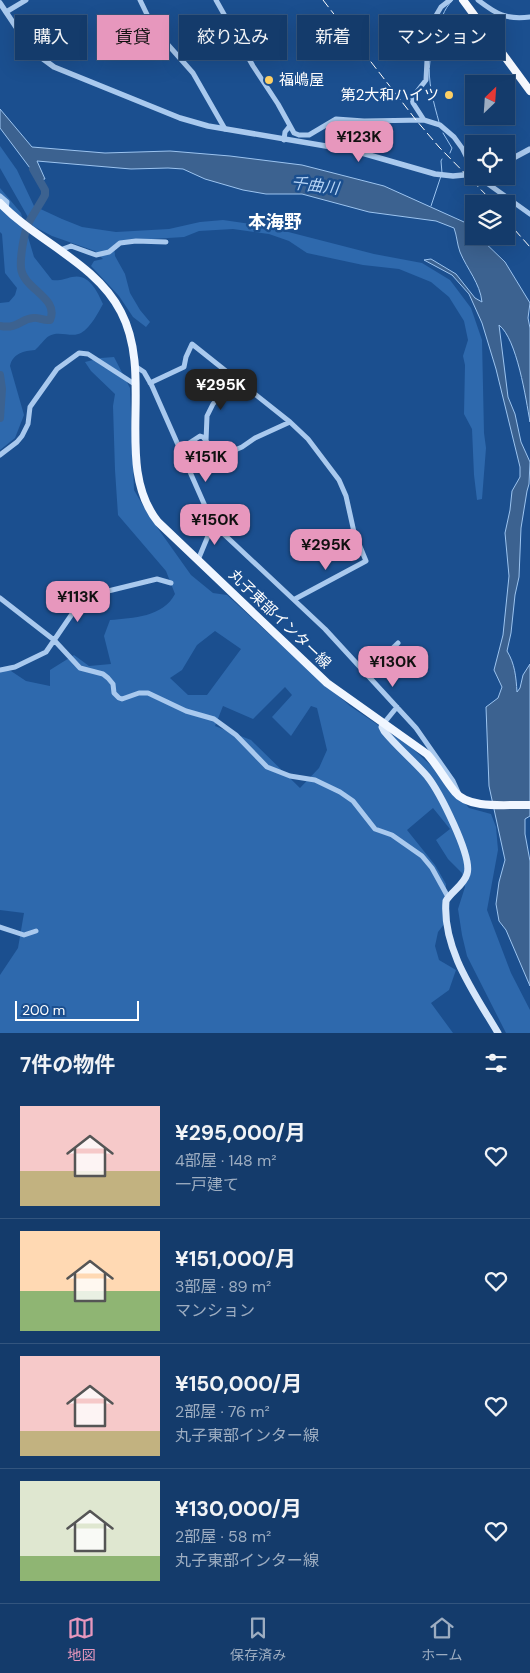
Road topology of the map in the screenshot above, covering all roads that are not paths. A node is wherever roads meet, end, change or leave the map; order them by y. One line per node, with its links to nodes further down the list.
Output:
1 (26, 0): 8 (street)
2 (140, 0): 13 (street)
3 (216, 0): 12 (street)
4 (450, 0): 11 (street)
5 (464, 0): 10 (highway)
6 (478, 0): 9 (street)
7 (0, 3): 8 (street)
8 (6, 12): 13 (street)
9 (530, 16)
10 (530, 91)
11 (424, 120): 12 (street); 16 (street)
12 (289, 127): 14 (street)
13 (226, 129): 14 (street)
14 (284, 140): 18 (street)
15 (530, 149): 17 (street)
16 (465, 154)
17 (515, 157)
18 (465, 174)
19 (490, 185): 22 (street)
20 (0, 196): 21 (street)
21 (3, 206): 24 (main road, 丸子東部インター線)
22 (530, 214)
23 (166, 242): 24 (street)
24 (60, 250): 25 (main road, 丸子東部インター線)
25 (135, 366): 27 (street); 28 (main road, 丸子東部インター線)
26 (234, 379): 27 (street); 29 (street); 30 (street)
27 (150, 383): 31 (street)
28 (136, 385): 32 (street); 34 (main road, 丸子東部インター線)
29 (290, 422): 30 (street); 37 (street)
30 (206, 441): 31 (street)
31 (180, 450): 33 (street)
32 (0, 455)
33 (213, 524): 34 (street); 37 (street)
34 (198, 560): 43 (main road, 丸子東部インター線)
35 (171, 584): 38 (street)
36 (0, 598): 38 (street)
37 (295, 599): 41 (street)
38 (54, 640): 40 (street); 46 (street)
39 (398, 643): 41 (street)
40 (0, 670)
41 (366, 674): 42 (street)
42 (397, 707): 43 (street); 44 (street)
43 (384, 723): 44 (main road, 丸子東部インター線); 46 (main road)
44 (459, 797): 45 (main road)
45 (530, 805)
46 (448, 897): 49 (main road)
47 (0, 927): 48 (street)
48 (36, 931)
49 (498, 1033)

